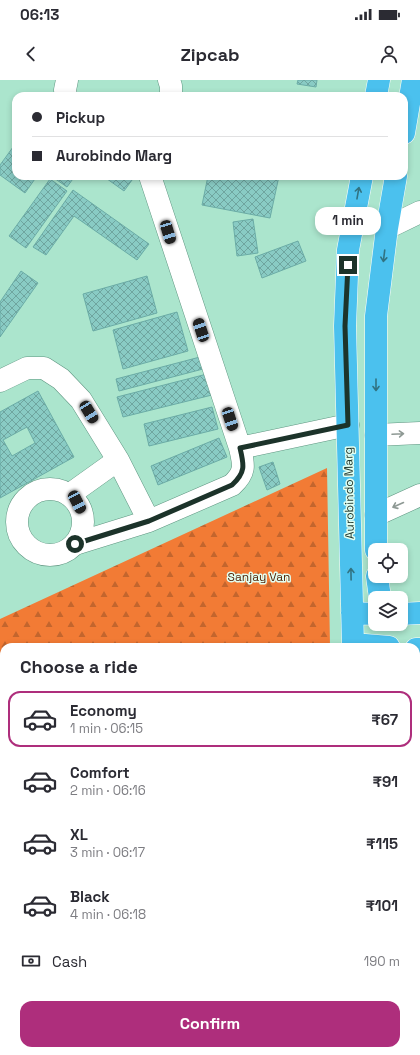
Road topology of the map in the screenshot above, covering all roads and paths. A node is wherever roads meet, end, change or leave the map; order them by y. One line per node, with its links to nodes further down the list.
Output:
1 (67, 80): 5 (street)
2 (169, 80): 6 (street)
3 (379, 80): 7 (highway)
4 (413, 80): 8 (highway)
5 (65, 92)
6 (171, 92)
7 (377, 92)
8 (408, 109)
9 (151, 180): 18 (street)
10 (361, 180): 15 (highway, Aurobindo Marg, one-way to 10)
11 (395, 180): 13 (highway)
12 (420, 212): 13 (street)
13 (387, 228): 17 (highway, one-way to 17)
14 (0, 381): 19 (street)
15 (348, 425): 18 (street); 28 (highway, Aurobindo Marg, one-way to 15)
16 (420, 433): 17 (street, one-way to 16)
17 (376, 435): 22 (highway)
18 (240, 448): 23 (street)
19 (118, 460): 21 (street); 23 (street)
20 (420, 494): 22 (street, one-way to 22)
21 (69, 495): 25 (street); 27 (street)
22 (376, 514): 26 (highway)
23 (149, 521): 27 (street)
24 (0, 532): 25 (street)
25 (23, 542): 27 (street)
26 (376, 543)
27 (75, 544)
28 (352, 613): 30 (highway); 33 (highway, Aurobindo Marg)
29 (420, 613): 31 (highway)
30 (368, 614)
31 (408, 614)
32 (382, 631): 34 (highway)
33 (353, 643)
34 (383, 643)

